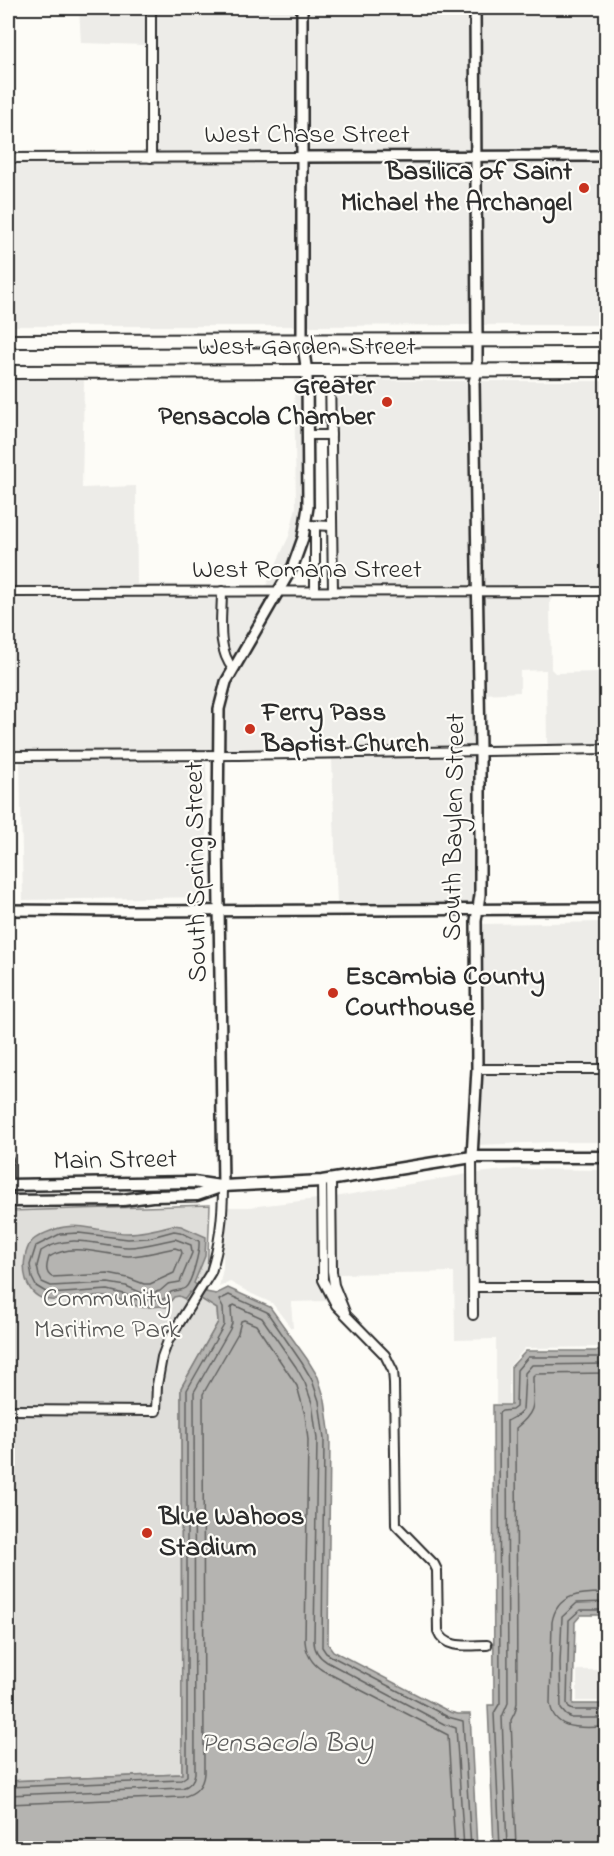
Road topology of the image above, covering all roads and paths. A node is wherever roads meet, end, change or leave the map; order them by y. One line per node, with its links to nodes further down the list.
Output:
1 (151, 8): 8 (street)
2 (302, 8): 5 (street, South Spring Street)
3 (475, 8): 6 (street, South Baylen Street)
4 (606, 156): 6 (street, West Chase Street)
5 (302, 157): 6 (street, West Chase Street); 8 (street, West Chase Street); 10 (street, South Spring Street)
6 (476, 157): 11 (street, South Baylen Street)
7 (8, 158): 8 (street, West Chase Street)
8 (151, 158)
9 (8, 340): 10 (main road, West Garden Street)
10 (302, 340): 11 (main road, West Garden Street); 17 (street, South Spring Street)
11 (477, 340): 12 (main road, West Garden Street); 15 (street, South Baylen Street)
12 (606, 340)
13 (606, 370): 15 (main road, West Garden Street)
14 (330, 371): 15 (main road, West Garden Street); 17 (main road, West Garden Street); 19 (street)
15 (477, 371): 26 (street, South Baylen Street)
16 (8, 372): 17 (main road, West Garden Street)
17 (307, 372): 18 (street, South Spring Street)
18 (307, 435): 19 (street); 20 (street, South Spring Street)
19 (331, 435): 21 (street)
20 (310, 525): 21 (street); 23 (street, South Spring Street); 24 (street, South Spring Street)
21 (332, 526): 25 (street)
22 (222, 591): 23 (street, West Romana Street); 28 (street, West Romana Street); 29 (street)
23 (279, 591): 24 (street, West Romana Street); 29 (street, South Spring Street)
24 (315, 591): 25 (street, West Romana Street)
25 (333, 591): 26 (street, West Romana Street)
26 (477, 591): 27 (street, West Romana Street); 31 (street, South Baylen Street)
27 (606, 591)
28 (8, 592)
29 (233, 669): 32 (street, South Spring Street)
30 (606, 749): 31 (street)
31 (480, 750): 32 (street); 34 (street, South Baylen Street)
32 (218, 755): 33 (street); 37 (street, South Spring Street)
33 (8, 756)
34 (478, 909): 35 (street); 37 (street); 38 (street, South Baylen Street)
35 (606, 909)
36 (8, 910): 37 (street)
37 (219, 911): 45 (street, South Spring Street)
38 (477, 1069): 39 (street); 40 (street, South Baylen Street)
39 (606, 1069)
40 (472, 1156): 41 (main road); 43 (main road); 51 (street, South Baylen Street)
41 (606, 1157)
42 (8, 1159): 44 (street)
43 (326, 1180): 45 (main road); 48 (street)
44 (8, 1185): 45 (main road, Main Street); 46 (street)
45 (223, 1186): 47 (main road); 55 (street, South Spring Street)
46 (8, 1192)
47 (8, 1201)
48 (327, 1261): 49 (street); 50 (street)
49 (334, 1279): 50 (street); 53 (street)
50 (323, 1280): 53 (street)
51 (473, 1287): 52 (street); 54 (street, South Baylen Street)
52 (606, 1287)
53 (345, 1312): 56 (street)
54 (473, 1315)
55 (8, 1410)
56 (487, 1645)

